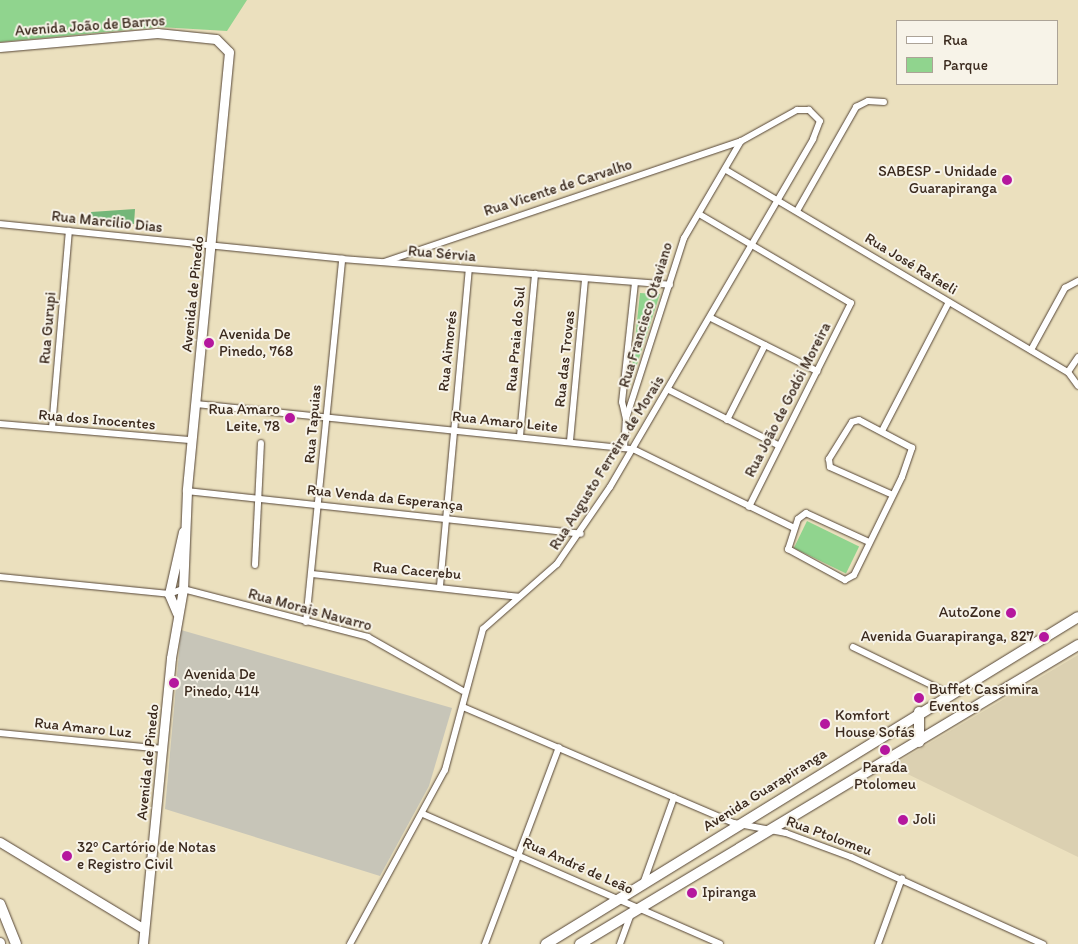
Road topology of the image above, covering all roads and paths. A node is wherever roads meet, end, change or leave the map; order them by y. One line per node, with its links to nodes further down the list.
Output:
1 (0, 47): 2 (street, Avenida João de Barros)
2 (230, 58): 13 (street, Avenida de Pinedo)
3 (884, 102): 8 (street)
4 (819, 118): 5 (street, Rua Vicente de Carvalho); 7 (street, Rua Augusto Ferreira de Morais)
5 (741, 141): 6 (street, Rua Francisco Otaviano); 15 (street, Rua Vicente de Carvalho)
6 (726, 170): 7 (street, Rua José Rafaeli); 9 (street, Rua Francisco Otaviano)
7 (778, 200): 8 (street, Rua José Rafaeli); 12 (street, Rua Augusto Ferreira de Morais)
8 (797, 211): 22 (street, Rua José Rafaeli)
9 (700, 214): 12 (street); 21 (street, Rua Francisco Otaviano)
10 (0, 224): 11 (street, Rua Marcilio Dias)
11 (69, 231): 13 (street, Rua Marcilio Dias); 37 (street, Rua Gurupi)
12 (753, 245): 23 (street, Rua Augusto Ferreira de Morais); 27 (street, Rua João de Godói Moreira)
13 (211, 246): 14 (street, Rua Sérvia); 32 (street, Avenida de Pinedo)
14 (342, 259): 15 (street, Rua Sérvia); 33 (street, Rua Tapuias)
15 (384, 262): 16 (street, Rua Sérvia)
16 (469, 269): 17 (street, Rua Sérvia); 38 (street, Rua Aimorés)
17 (535, 274): 18 (street, Rua Sérvia); 40 (street, Rua Praia do Sul)
18 (585, 279): 20 (street, Rua Sérvia); 42 (street, Rua das Trovas)
19 (1078, 281): 25 (street)
20 (635, 283): 21 (street, Rua Sérvia); 34 (street)
21 (670, 285): 34 (street, Rua Francisco Otaviano)
22 (949, 302): 25 (street, Rua José Rafaeli); 39 (street)
23 (711, 318): 24 (street); 31 (street, Rua Augusto Ferreira de Morais)
24 (765, 345): 27 (street); 35 (street)
25 (1031, 350): 28 (street, Rua José Rafaeli)
26 (1078, 357): 28 (street)
27 (817, 371): 44 (street, Rua João de Godói Moreira)
28 (1068, 372): 29 (street, Rua José Rafaeli)
29 (1076, 377): 30 (street, Rua José Rafaeli)
30 (1078, 386)
31 (669, 390): 35 (street); 46 (street, Rua Augusto Ferreira de Morais)
32 (196, 404): 33 (street, Rua Amaro Leite); 41 (street, Avenida de Pinedo)
33 (326, 417): 38 (street, Rua Amaro Leite); 50 (street, Rua Tapuias)
34 (626, 419): 45 (street, Rua Francisco Otaviano)
35 (727, 420): 44 (street)
36 (0, 424): 37 (street, Rua dos Inocentes)
37 (52, 428): 41 (street, Rua dos Inocentes)
38 (453, 430): 40 (street, Rua Amaro Leite); 52 (street, Rua Aimorés)
39 (882, 431): 48 (street); 48 (street)
40 (520, 436): 42 (street, Rua Amaro Leite)
41 (192, 440): 47 (street, Avenida de Pinedo)
42 (570, 441): 45 (street, Rua Amaro Leite)
43 (261, 443): 49 (street)
44 (778, 445): 51 (street, Rua João de Godói Moreira)
45 (624, 448): 46 (street, Rua Amaro Leite)
46 (633, 449): 51 (street, Rua Amaro Leite); 55 (street, Rua Augusto Ferreira de Morais)
47 (187, 491): 49 (street, Rua Venda da Esperança); 54 (street, Avenida de Pinedo)
48 (891, 494): 56 (street)
49 (258, 498): 50 (street, Rua Venda da Esperança); 57 (street)
50 (318, 504): 52 (street, Rua Venda da Esperança); 58 (street, Rua Tapuias)
51 (749, 507): 53 (street, Rua Amaro Leite)
52 (445, 517): 55 (street, Rua Venda da Esperança); 60 (street, Rua Aimorés)
53 (794, 528): 56 (street); 56 (street)
54 (183, 532): 61 (street, Avenida de Pinedo); 62 (street, Avenida de Pinedo)
55 (581, 534): 63 (street, Rua Augusto Ferreira de Morais)
56 (869, 542)
57 (255, 564)
58 (312, 574): 60 (street, Rua Cacerebu); 66 (street, Rua Tapuias)
59 (0, 578): 62 (street)
60 (440, 586): 63 (street, Rua Cacerebu)
61 (183, 590): 62 (street, Rua Morais Navarro); 64 (street, Avenida de Pinedo); 66 (street, Rua Morais Navarro)
62 (168, 594): 64 (street)
63 (519, 597): 69 (street, Rua Augusto Ferreira de Morais)
64 (177, 613): 76 (street, Avenida de Pinedo)
65 (1078, 617): 70 (main road, Avenida Guarapiranga)
66 (306, 622): 69 (street, Rua Morais Navarro)
67 (1078, 645): 74 (main road)
68 (853, 647): 70 (street)
69 (463, 691): 71 (street, Rua Augusto Ferreira de Morais)
70 (950, 694): 72 (main road, Avenida Guarapiranga)
71 (463, 707): 75 (street, Rua Ptolomeu); 78 (street, Rua Augusto Ferreira de Morais)
72 (919, 712): 74 (main road); 79 (main road, Avenida Guarapiranga)
73 (0, 733): 76 (street, Rua Amaro Luz)
74 (919, 742): 80 (main road)
75 (559, 747): 77 (street, Rua Ptolomeu); 82 (street)
76 (163, 749): 88 (street, Avenida de Pinedo)
77 (674, 797): 79 (street, Rua Ptolomeu); 84 (street)
78 (423, 814): 82 (street, Rua André de Leão); 91 (street, Rua Augusto Ferreira de Morais)
79 (739, 825): 80 (street, Rua Ptolomeu); 84 (main road, Avenida Guarapiranga)
80 (775, 830): 83 (street, Rua Ptolomeu); 87 (main road)
81 (0, 842): 88 (street)
82 (519, 853): 85 (street, Rua André de Leão); 92 (street)
83 (902, 878): 97 (street); 98 (street, Rua Ptolomeu)
84 (644, 881): 85 (main road, Avenida Guarapiranga)
85 (619, 896): 87 (street, Rua André de Leão); 93 (main road, Avenida Guarapiranga)
86 (0, 904): 89 (main road)
87 (635, 910): 94 (main road); 95 (street); 96 (street, Rua André de Leão)
88 (144, 929): 90 (street, Avenida de Pinedo)
89 (16, 944)
90 (143, 944)
91 (350, 944)
92 (485, 944)
93 (546, 944)
94 (580, 944)
95 (620, 944)
96 (720, 944)
97 (878, 944)
98 (1043, 944)

